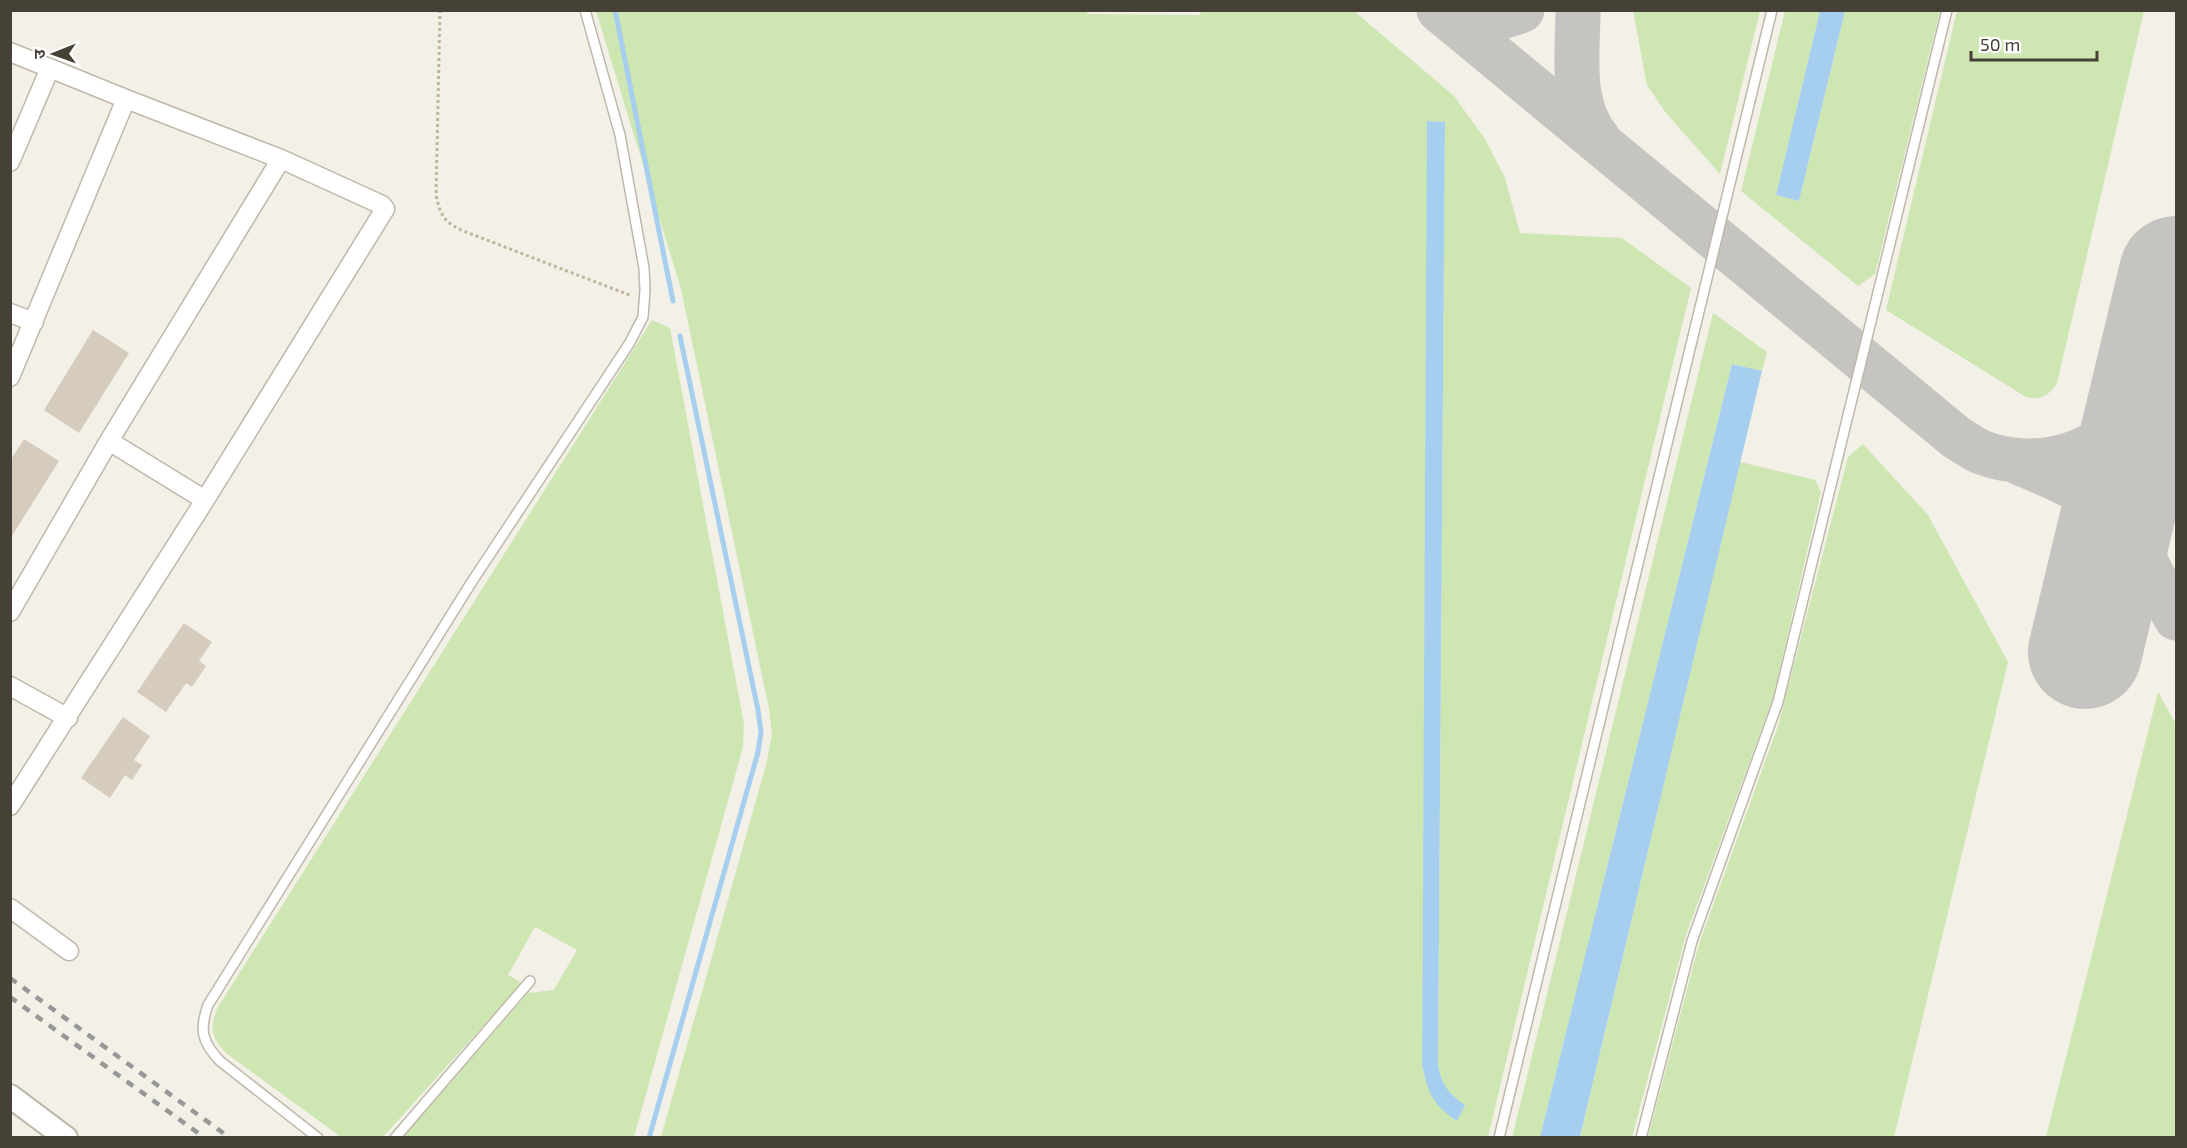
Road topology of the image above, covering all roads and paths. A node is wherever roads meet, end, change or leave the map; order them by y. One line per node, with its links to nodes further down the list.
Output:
1 (440, 10): 10 (path)
2 (585, 10): 10 (lane)
3 (1772, 10): 27 (lane)
4 (1947, 10): 28 (lane)
5 (10, 52): 6 (street)
6 (50, 68): 7 (street); 8 (street)
7 (126, 99): 9 (street); 12 (street)
8 (12, 152)
9 (281, 159): 14 (street); 15 (street)
10 (645, 301): 25 (lane)
11 (10, 313): 12 (street)
12 (34, 322): 13 (street)
13 (10, 377)
14 (109, 441): 15 (street); 16 (street)
15 (205, 500): 18 (street)
16 (10, 612)
17 (10, 686): 18 (street)
18 (68, 718): 19 (street)
19 (10, 806)
20 (10, 908): 21 (street)
21 (69, 951)
22 (530, 981): 26 (lane)
23 (10, 1096): 24 (street)
24 (55, 1133)
25 (318, 1137)
26 (395, 1137)
27 (1499, 1137)
28 (1641, 1137)

